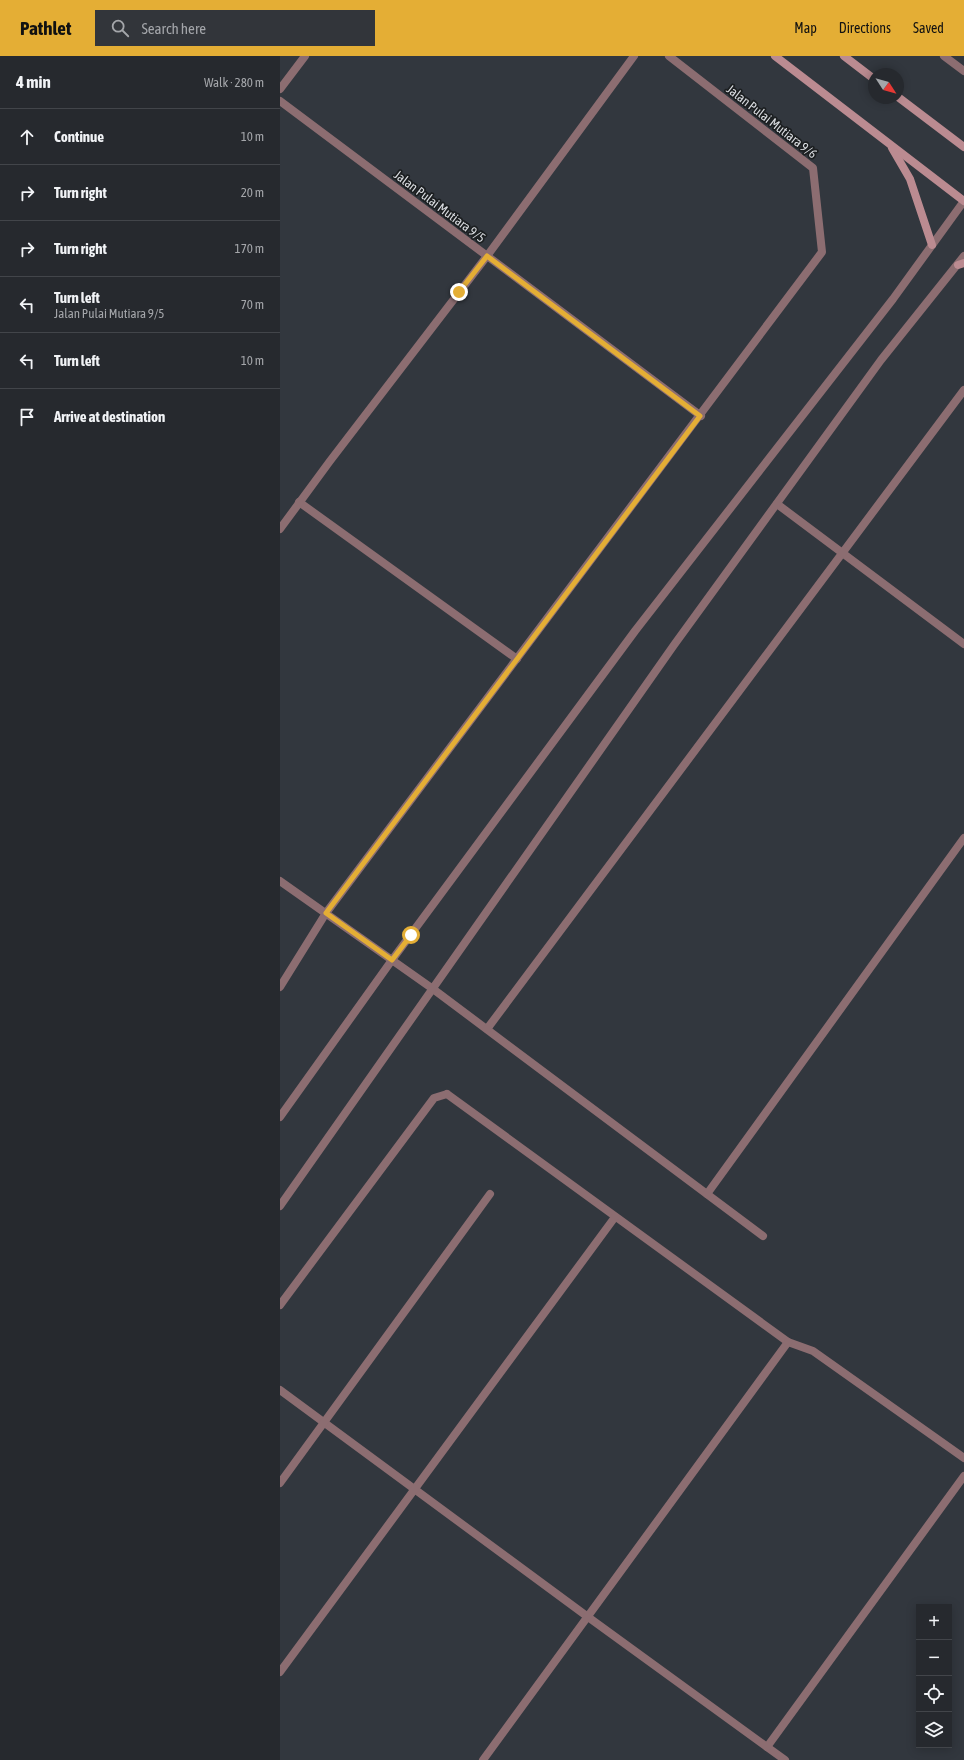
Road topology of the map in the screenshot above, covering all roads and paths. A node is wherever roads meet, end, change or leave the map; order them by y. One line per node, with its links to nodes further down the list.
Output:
1 (305, 56): 9 (street)
2 (634, 56): 16 (street)
3 (669, 56): 20 (street, Jalan Pulai Mutiara 9/6)
4 (775, 56): 12 (main road)
5 (844, 56): 8 (main road)
6 (944, 56): 7 (street)
7 (964, 71)
8 (868, 74)
9 (280, 89)
10 (280, 101): 16 (street, Jalan Pulai Mutiara 9/5)
11 (904, 102): 13 (main road)
12 (890, 144): 14 (main road); 15 (main road)
13 (964, 147)
14 (964, 201): 15 (street)
15 (932, 245): 30 (street)
16 (487, 256): 20 (street, Jalan Pulai Mutiara 9/5); 21 (street)
17 (964, 256): 18 (street)
18 (961, 264): 22 (street)
19 (964, 390): 24 (street)
20 (700, 416): 26 (street)
21 (299, 502): 23 (street); 26 (street)
22 (777, 504): 24 (street); 32 (street)
23 (280, 529)
24 (842, 554): 25 (street); 33 (street)
25 (964, 644)
26 (517, 659): 29 (street)
27 (964, 838): 36 (street)
28 (280, 881): 29 (street)
29 (326, 913): 30 (street); 31 (street)
30 (392, 960): 32 (street); 34 (street)
31 (280, 987)
32 (433, 989): 33 (street); 37 (street)
33 (487, 1029): 36 (street)
34 (280, 1117)
35 (490, 1194): 43 (street)
36 (707, 1194): 39 (street)
37 (280, 1206)
38 (616, 1217): 40 (street); 41 (street); 47 (street)
39 (763, 1236)
40 (280, 1305)
41 (788, 1342): 44 (street); 48 (street)
42 (280, 1390): 43 (street)
43 (324, 1422): 46 (street); 47 (street)
44 (964, 1458)
45 (964, 1476): 50 (street)
46 (280, 1483)
47 (415, 1489): 48 (street); 49 (street)
48 (588, 1617): 50 (street); 51 (street)
49 (280, 1672)
50 (767, 1747): 52 (street)
51 (484, 1760)
52 (785, 1760)

